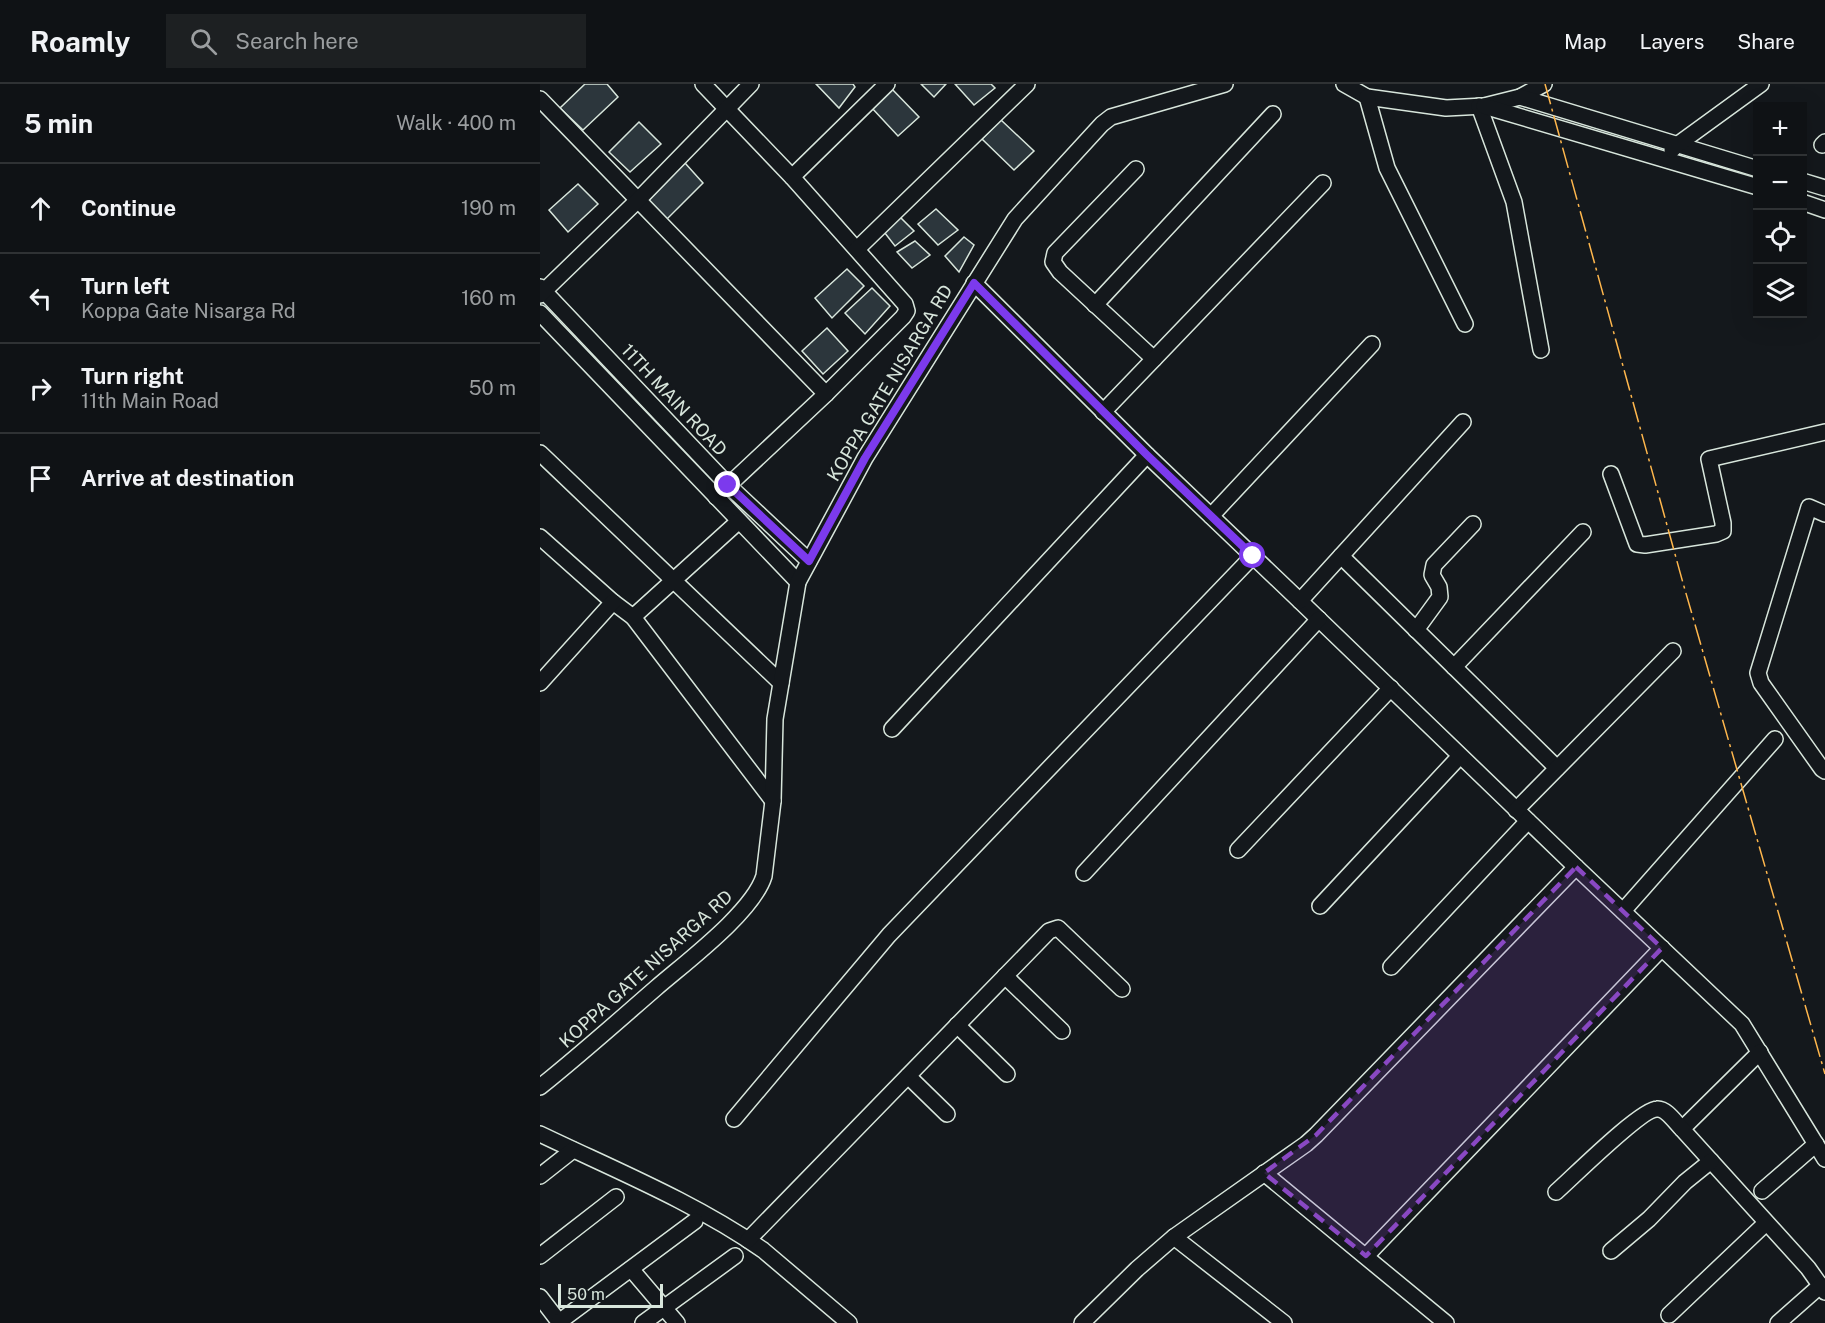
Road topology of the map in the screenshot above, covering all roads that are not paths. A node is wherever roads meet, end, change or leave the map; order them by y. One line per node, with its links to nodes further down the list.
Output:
1 (703, 84): 13 (street)
2 (751, 84): 13 (street)
3 (887, 84): 19 (street)
4 (1027, 84): 27 (street)
5 (1225, 84): 28 (street, KOPPA GATE NISARGA RD)
6 (1344, 84): 9 (street)
7 (1544, 84): 10 (street)
8 (1761, 84): 15 (street)
9 (1367, 97): 12 (street); 32 (street)
10 (1520, 97): 12 (street); 15 (street)
11 (540, 99): 24 (street)
12 (1481, 106): 16 (street); 34 (street)
13 (726, 108): 19 (street); 24 (street)
14 (1273, 114): 30 (street)
15 (1677, 145): 16 (street); 17 (street)
16 (1664, 160): 22 (street)
17 (1753, 168)
18 (1136, 169): 30 (street)
19 (792, 177): 27 (street)
20 (1807, 182): 23 (street)
21 (1323, 183): 35 (street)
22 (1753, 186)
23 (1825, 188)
24 (638, 200): 29 (street); 36 (street)
25 (1807, 203): 26 (street)
26 (1825, 210)
27 (857, 249): 36 (street)
28 (974, 283): 37 (street); 53 (street, KOPPA GATE NISARGA RD)
29 (541, 291): 43 (street, 11TH MAIN ROAD)
30 (1095, 305): 35 (street)
31 (540, 313): 44 (street, 11TH MAIN ROAD)
32 (1465, 324)
33 (1372, 344): 46 (street)
34 (1541, 350)
35 (1154, 359): 37 (street)
36 (826, 394): 43 (street)
37 (1103, 412): 41 (street)
38 (1463, 422): 52 (street)
39 (1825, 432): 42 (street)
40 (540, 453): 54 (street)
41 (1147, 455): 46 (street); 66 (street)
42 (1611, 474)
43 (728, 485): 44 (street); 53 (street, 11TH MAIN ROAD)
44 (716, 497): 47 (street, 11TH MAIN ROAD)
45 (1825, 514): 69 (street)
46 (1211, 516): 51 (street)
47 (739, 521): 54 (street); 55 (street, 11TH MAIN ROAD)
48 (1473, 524): 60 (street)
49 (1583, 532): 62 (street)
50 (540, 537): 57 (street)
51 (1253, 556): 56 (street); 90 (street)
52 (1341, 556): 56 (street); 60 (street)
53 (809, 561): 55 (street, KOPPA GATE NISARGA RD)
54 (672, 581): 58 (street); 64 (street)
55 (798, 582): 64 (street, KOPPA GATE NISARGA RD)
56 (1300, 601): 59 (street)
57 (613, 602): 58 (street); 63 (street)
58 (633, 617): 71 (street)
59 (1319, 619): 65 (street); 76 (street)
60 (1416, 630): 62 (street)
61 (1673, 651): 70 (street)
62 (1454, 667): 70 (street)
63 (540, 683)
64 (781, 684): 71 (street, KOPPA GATE NISARGA RD)
65 (1391, 688): 68 (street); 74 (street)
66 (892, 729)
67 (1775, 739): 78 (street)
68 (1460, 756): 72 (street); 77 (street)
69 (1824, 767)
70 (1557, 768): 72 (street)
71 (773, 801): 88 (street, KOPPA GATE NISARGA RD)
72 (1516, 810): 73 (street)
73 (1528, 821): 75 (street); 80 (street)
74 (1238, 850)
75 (1576, 867): 78 (street); 97 (street)
76 (1083, 873)
77 (1320, 906)
78 (1623, 912): 79 (street)
79 (1662, 948): 85 (street); 109 (street)
80 (1391, 967)
81 (1005, 976): 82 (street); 83 (street); 84 (street)
82 (1122, 989)
83 (957, 1025): 86 (street); 87 (street)
84 (1062, 1031)
85 (1760, 1052): 91 (street); 93 (street)
86 (1007, 1074)
87 (908, 1076): 89 (street); 105 (street)
88 (540, 1087)
89 (947, 1114)
90 (734, 1119)
91 (1682, 1128): 96 (street); 100 (street)
92 (540, 1134): 94 (street)
93 (1816, 1144): 95 (street); 99 (street)
94 (573, 1150): 98 (street); 105 (street)
95 (1825, 1159)
96 (1711, 1161): 103 (street); 106 (street)
97 (1264, 1173): 104 (street); 109 (street)
98 (540, 1176)
99 (1762, 1191)
100 (1556, 1192)
101 (616, 1197): 107 (street)
102 (695, 1221): 110 (street)
103 (1766, 1223): 111 (street); 114 (street)
104 (1174, 1237): 119 (street); 120 (street)
105 (748, 1240): 115 (street)
106 (1611, 1251)
107 (540, 1256)
108 (735, 1256): 113 (street)
109 (1365, 1256): 121 (street)
110 (631, 1269): 113 (street); 116 (street)
111 (1823, 1289): 122 (street)
112 (540, 1298): 116 (street)
113 (664, 1308): 117 (street); 118 (street)
114 (1670, 1315)
115 (837, 1320)
116 (560, 1322)
117 (643, 1323)
118 (677, 1323)
119 (1082, 1323)
120 (1284, 1323)
121 (1446, 1323)
122 (1778, 1323)

